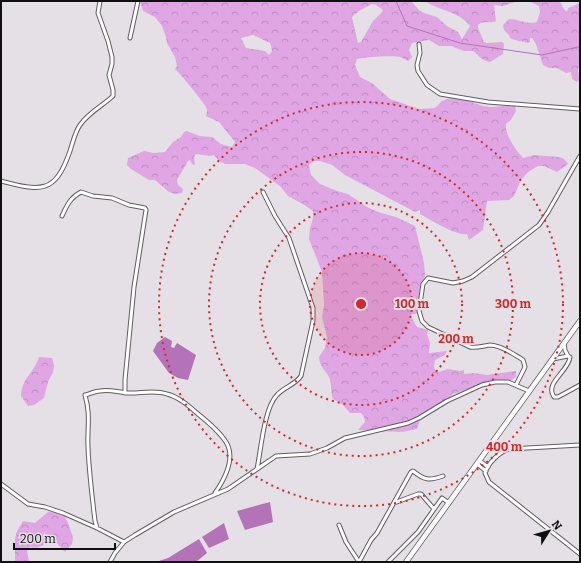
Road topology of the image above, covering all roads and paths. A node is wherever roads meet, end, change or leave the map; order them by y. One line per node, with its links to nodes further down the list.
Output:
1 (100, 1): 7 (street)
2 (138, 1): 3 (street)
3 (130, 38)
4 (419, 44): 5 (street)
5 (580, 109)
6 (580, 156): 14 (street)
7 (1, 181)
8 (263, 192): 20 (street)
9 (62, 216): 17 (street)
10 (580, 321): 11 (main road)
11 (564, 343): 12 (street); 13 (main road)
12 (568, 356): 13 (street); 15 (street)
13 (552, 359): 16 (main road)
14 (516, 385): 16 (street); 20 (street)
15 (580, 385)
16 (529, 391): 19 (main road)
17 (125, 393): 24 (street); 29 (street)
18 (580, 445): 21 (street)
19 (478, 463): 21 (street); 26 (main road)
20 (257, 469): 24 (street)
21 (487, 469): 31 (street)
22 (443, 476): 25 (street)
23 (1, 484): 29 (street)
24 (215, 493): 30 (street)
25 (394, 502): 27 (street); 33 (street)
26 (449, 503): 27 (street); 35 (main road)
27 (434, 509): 34 (street)
28 (339, 525): 33 (street)
29 (97, 528): 30 (street)
30 (124, 542): 32 (street)
31 (580, 554)
32 (110, 562)
33 (359, 562)
34 (388, 562)
35 (406, 562)

